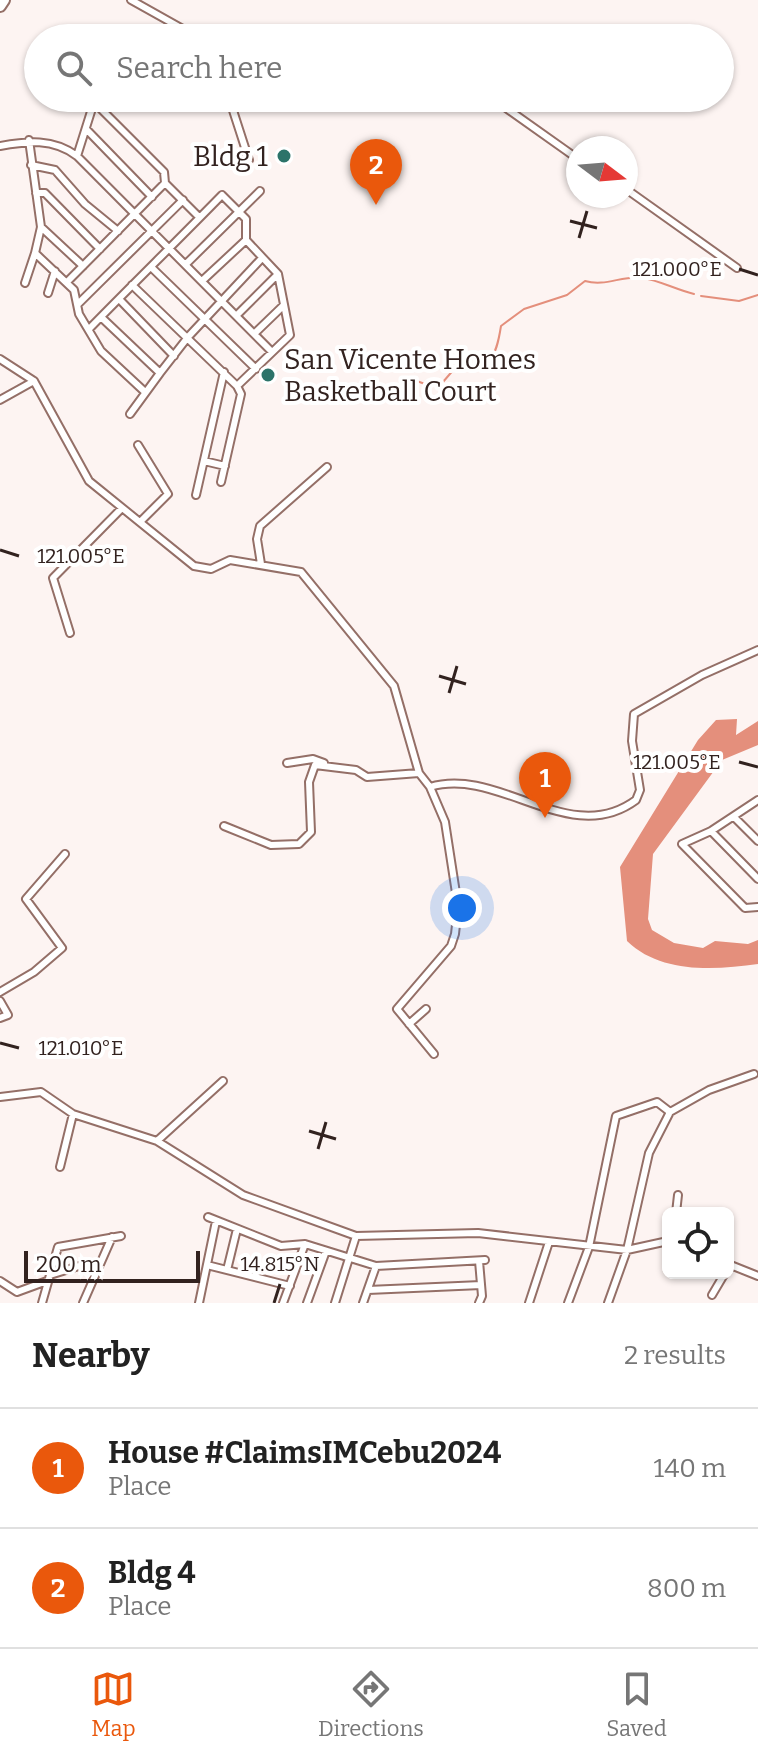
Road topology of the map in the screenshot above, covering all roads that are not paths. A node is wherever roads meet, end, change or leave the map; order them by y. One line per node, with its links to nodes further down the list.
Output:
1 (4, 0): 4 (main road)
2 (131, 0): 5 (street)
3 (155, 0): 5 (street)
4 (0, 6)
5 (151, 9): 6 (street)
6 (176, 24)
7 (90, 112): 11 (street)
8 (104, 112): 18 (street)
9 (234, 112): 16 (street)
10 (512, 112): 14 (street)
11 (87, 130): 15 (street); 21 (street)
12 (29, 140): 13 (street); 15 (street); 17 (street)
13 (0, 146)
14 (566, 150)
15 (77, 156): 25 (street)
16 (249, 160)
17 (31, 165): 20 (street); 29 (street)
18 (165, 183): 21 (street); 23 (street)
19 (260, 191): 24 (street)
20 (36, 193): 27 (street); 32 (street)
21 (152, 197): 25 (street)
22 (638, 198): 38 (street)
23 (183, 200): 26 (street); 28 (street)
24 (239, 212): 26 (street); 30 (street); 35 (street)
25 (135, 213): 28 (street); 29 (street)
26 (199, 217): 31 (street)
27 (41, 227): 33 (street); 36 (street)
28 (151, 230): 31 (street); 48 (street)
29 (118, 231): 32 (street)
30 (246, 240): 34 (street); 41 (street)
31 (169, 247): 35 (street); 37 (street)
32 (100, 249): 36 (street)
33 (35, 253): 39 (street); 43 (street)
34 (262, 258): 40 (street); 47 (street)
35 (186, 264): 41 (street)
36 (83, 266): 42 (street)
37 (151, 267): 44 (street); 52 (street)
38 (737, 268)
39 (55, 271): 42 (street); 45 (street)
40 (278, 274): 49 (street); 50 (street)
41 (203, 280): 47 (street)
42 (67, 282): 48 (street)
43 (25, 283)
44 (132, 285): 46 (street); 55 (street)
45 (48, 293)
46 (120, 300): 51 (street); 57 (street)
47 (221, 300): 50 (street); 52 (street)
48 (78, 304): 53 (street)
49 (284, 305): 54 (street); 56 (street)
50 (237, 315): 54 (street)
51 (101, 317): 53 (street); 61 (street)
52 (205, 318): 55 (street); 59 (street)
53 (89, 329): 64 (street)
54 (255, 333): 56 (street)
55 (188, 337): 57 (street); 60 (street)
56 (272, 352): 59 (street)
57 (174, 356): 61 (street)
58 (0, 359): 62 (street)
59 (256, 369): 63 (street)
60 (224, 372): 63 (street); 68 (street)
61 (160, 373): 64 (street)
62 (34, 381): 65 (street); 73 (street)
63 (237, 386): 69 (street)
64 (145, 392): 66 (street)
65 (0, 400)
66 (130, 414)
67 (138, 445): 74 (street)
68 (204, 461): 69 (street); 72 (street)
69 (225, 466): 71 (street)
70 (327, 467): 75 (street)
71 (221, 482)
72 (196, 495)
73 (121, 509): 74 (street); 76 (street)
74 (140, 522): 75 (street)
75 (261, 564): 80 (street)
76 (70, 633)
77 (758, 650): 81 (street)
78 (287, 763): 79 (street)
79 (327, 765): 80 (street); 84 (street)
80 (419, 773): 81 (street)
81 (430, 787): 94 (street)
82 (758, 800): 83 (street)
83 (734, 817): 85 (street); 86 (street)
84 (224, 826)
85 (711, 831): 88 (street); 89 (street)
86 (758, 841)
87 (65, 854): 90 (street)
88 (758, 879)
89 (758, 907)
90 (0, 992)
91 (0, 1001): 93 (street)
92 (426, 1009): 94 (street)
93 (0, 1018)
94 (409, 1024): 95 (street)
95 (434, 1054)
96 (754, 1074): 99 (street)
97 (223, 1081): 101 (street)
98 (0, 1097): 100 (street)
99 (670, 1112): 114 (street); 115 (street)
100 (73, 1114): 101 (street); 102 (street)
101 (157, 1141): 109 (street)
102 (60, 1167)
103 (678, 1195): 104 (street)
104 (677, 1207)
105 (208, 1217): 106 (street)
106 (216, 1221): 107 (street); 118 (street)
107 (237, 1229): 113 (street); 121 (street)
108 (121, 1236): 110 (street)
109 (356, 1236): 111 (street); 117 (street)
110 (112, 1237): 124 (street); 134 (street)
111 (549, 1242): 114 (street); 141 (street)
112 (662, 1242): 115 (street)
113 (305, 1244): 116 (street); 128 (street)
114 (589, 1247): 115 (street); 142 (street)
115 (627, 1250): 143 (street)
116 (326, 1251): 117 (street); 137 (street)
117 (349, 1260): 120 (street); 138 (street)
118 (207, 1265): 121 (street); 135 (street)
119 (79, 1266): 124 (street)
120 (376, 1266): 127 (street); 129 (street)
121 (227, 1270): 128 (street)
122 (734, 1270): 123 (street)
123 (758, 1276)
124 (48, 1278): 130 (street); 133 (street)
125 (721, 1279): 131 (street)
126 (0, 1281): 130 (street)
127 (481, 1285): 129 (street); 140 (street)
128 (290, 1286): 136 (street)
129 (368, 1290): 139 (street)
130 (17, 1292): 132 (street)
131 (712, 1295)
132 (15, 1303)
133 (42, 1303)
134 (83, 1303)
135 (199, 1303)
136 (283, 1303)
137 (307, 1303)
138 (335, 1303)
139 (363, 1303)
140 (479, 1303)
141 (529, 1303)
142 (568, 1303)
143 (608, 1303)

